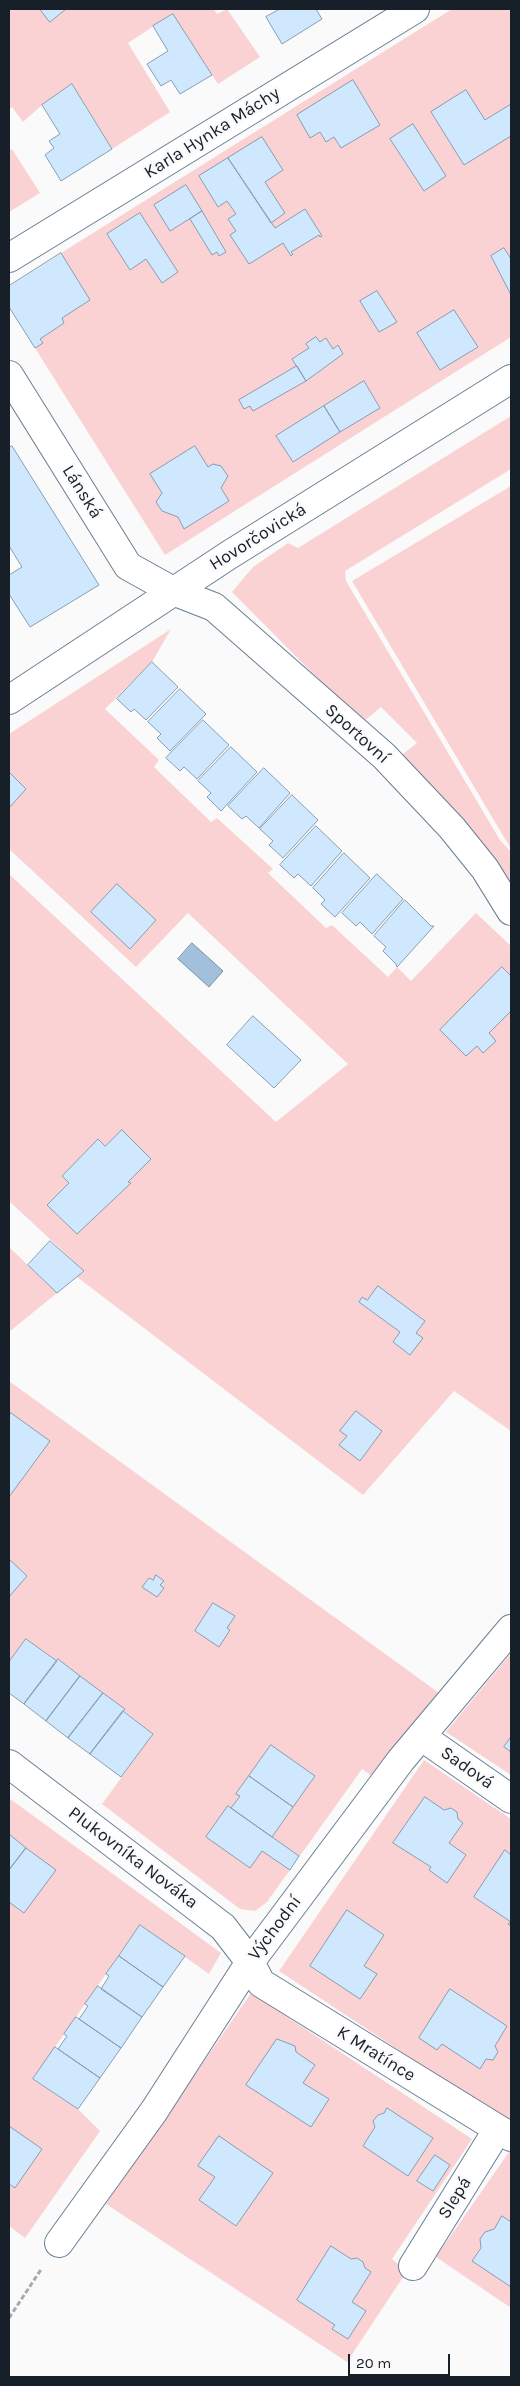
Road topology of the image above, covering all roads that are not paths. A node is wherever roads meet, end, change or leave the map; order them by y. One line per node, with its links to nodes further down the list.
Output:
1 (415, 9): 2 (street, Karla Hynka Máchy)
2 (9, 258)
3 (9, 375): 5 (street, Lánská)
4 (511, 379): 5 (street, Hovorčovická)
5 (173, 591): 6 (street, Hovorčovická); 7 (street, Sportovní)
6 (9, 700)
7 (511, 911)
8 (511, 1629): 9 (street, Východní)
9 (422, 1737): 11 (street, Sadová); 12 (street, Východní)
10 (9, 1764): 12 (street, Plukovníka Nováka)
11 (511, 1799)
12 (250, 1962): 13 (street, K Mratínce); 14 (street, Východní)
13 (505, 2133): 15 (street, Slepá)
14 (59, 2243)
15 (412, 2266)

